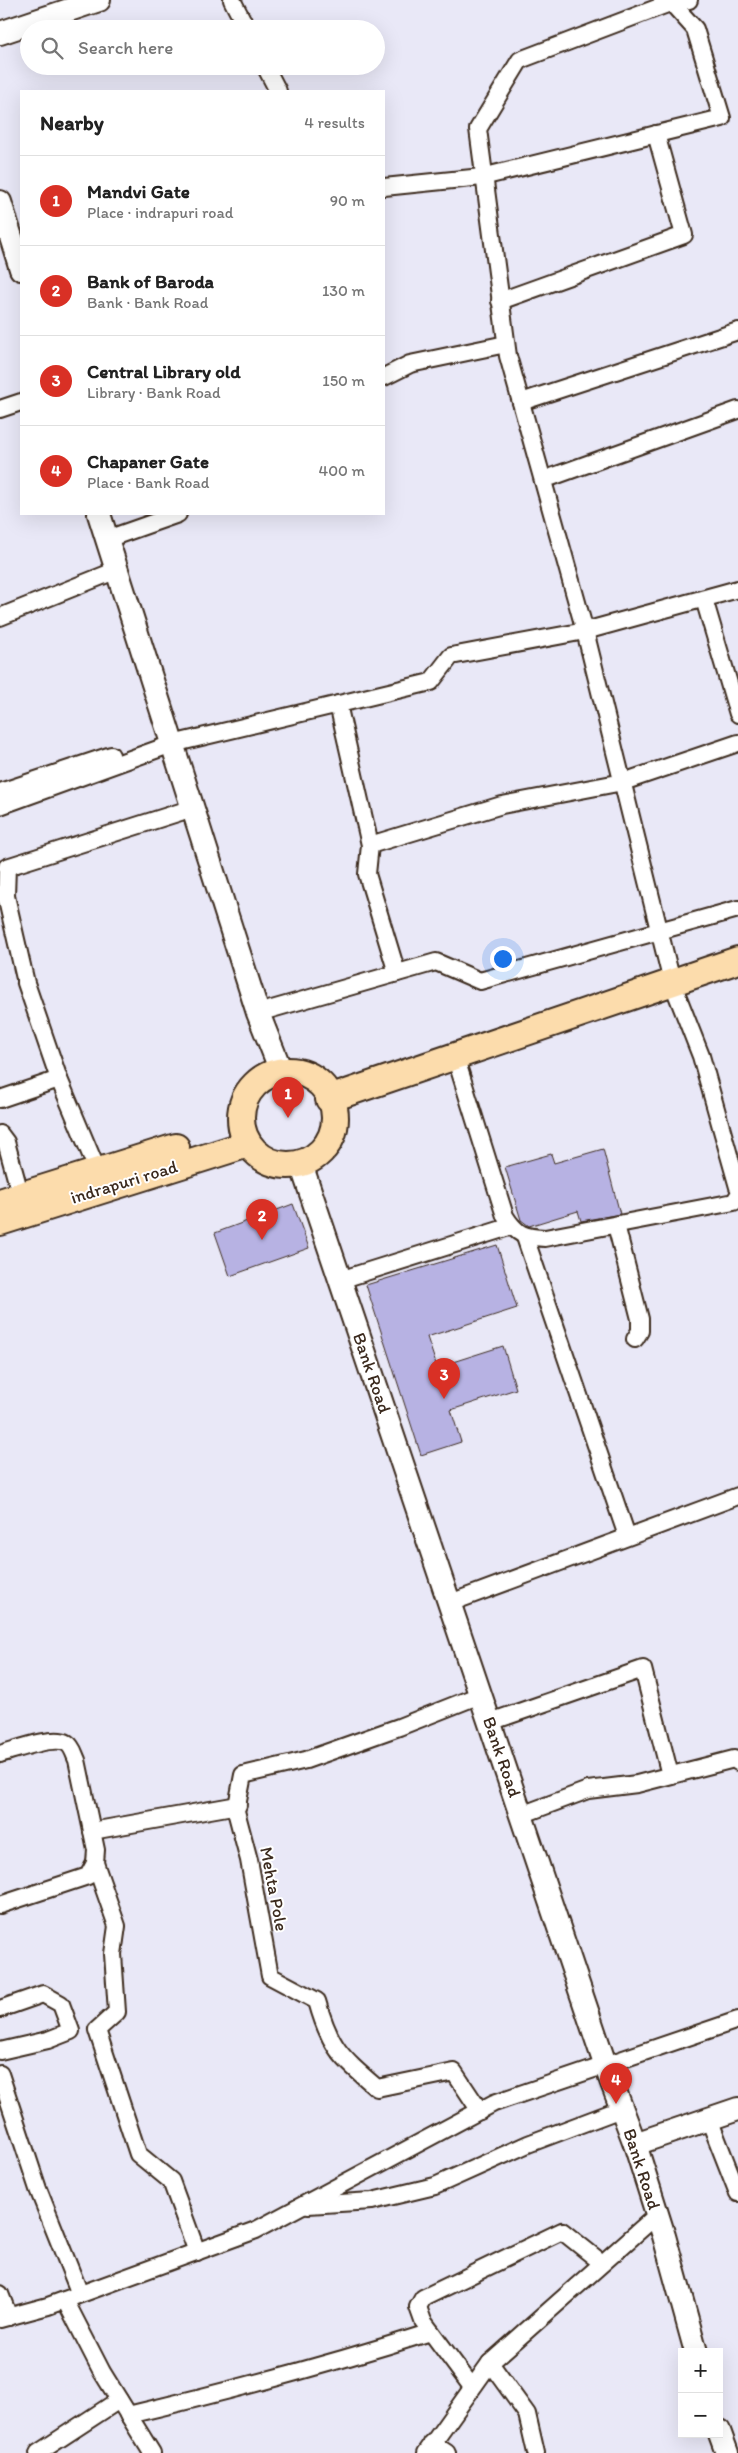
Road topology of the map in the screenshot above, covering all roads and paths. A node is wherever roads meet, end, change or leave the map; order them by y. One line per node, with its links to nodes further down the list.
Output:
1 (99, 0): 5 (main road)
2 (232, 0): 6 (street)
3 (689, 0): 4 (street)
4 (670, 2): 11 (street); 12 (street)
5 (39, 20)
6 (242, 20)
7 (20, 26): 8 (main road)
8 (0, 33)
9 (270, 75): 10 (street)
10 (277, 90)
11 (656, 134): 12 (street); 16 (street)
12 (482, 177): 13 (street); 16 (street)
13 (385, 187)
14 (0, 202): 15 (main road)
15 (20, 266)
16 (500, 301): 18 (street)
17 (738, 331): 21 (street)
18 (506, 344): 19 (street); 21 (street)
19 (385, 376)
20 (20, 402): 22 (street)
21 (521, 402): 24 (street)
22 (0, 409)
23 (738, 410): 24 (street)
24 (543, 480): 32 (street)
25 (99, 515): 27 (main road)
26 (175, 515): 27 (street)
27 (107, 539): 28 (main road)
28 (117, 570): 31 (street); 35 (main road)
29 (738, 589): 30 (street)
30 (704, 599): 32 (street); 34 (street)
31 (0, 617)
32 (585, 631): 33 (street); 37 (street)
33 (338, 704): 35 (street); 41 (street)
34 (738, 714)
35 (171, 739): 38 (street); 39 (street); 40 (main road)
36 (738, 743): 37 (street)
37 (623, 782): 41 (street); 44 (street)
38 (0, 792)
39 (0, 806)
40 (193, 808): 42 (street); 48 (main road)
41 (370, 845): 46 (street)
42 (4, 867): 51 (street)
43 (738, 909): 44 (street)
44 (660, 932): 46 (street); 47 (street)
45 (738, 960): 47 (main road)
46 (397, 973): 48 (street)
47 (672, 982): 49 (main road); 58 (street)
48 (258, 1013): 50 (main road)
49 (455, 1056): 53 (main road); 63 (street)
50 (281, 1071): 53 (main road); 55 (main road)
51 (59, 1079): 52 (street); 57 (street)
52 (0, 1099)
53 (329, 1099): 56 (main road)
54 (0, 1134): 60 (street)
55 (245, 1135): 56 (main road); 57 (main road, indrapuri road)
56 (301, 1164): 64 (main road, Bank Road)
57 (101, 1179): 60 (main road, indrapuri road)
58 (738, 1187)
59 (738, 1196): 62 (street)
60 (15, 1204): 61 (main road, indrapuri road)
61 (0, 1222)
62 (616, 1225): 63 (street); 65 (street)
63 (518, 1231): 64 (street); 67 (street)
64 (340, 1280): 68 (main road, Bank Road)
65 (635, 1339)
66 (738, 1496): 67 (street)
67 (627, 1536): 68 (street)
68 (450, 1603): 69 (main road, Bank Road)
69 (480, 1695): 70 (main road, Bank Road); 74 (street, Mehta Pole)
70 (490, 1722): 73 (street); 75 (main road, Bank Road)
71 (0, 1754): 76 (street)
72 (738, 1762): 73 (street)
73 (670, 1775): 75 (street)
74 (238, 1805): 76 (street); 86 (street, Mehta Pole)
75 (521, 1815): 82 (main road, Bank Road)
76 (92, 1831): 77 (street)
77 (95, 1863): 78 (street); 92 (street)
78 (0, 1905)
79 (0, 2009): 81 (street)
80 (738, 2020): 82 (street)
81 (0, 2051)
82 (606, 2067): 84 (main road, Bank Road); 86 (street)
83 (0, 2074): 95 (street)
84 (621, 2109): 88 (main road, Bank Road); 90 (street)
85 (738, 2109): 87 (main road)
86 (480, 2111): 90 (street)
87 (709, 2119): 88 (main road); 89 (street)
88 (635, 2144): 91 (main road, Bank Road)
89 (738, 2193)
90 (303, 2205): 92 (street)
91 (657, 2215): 93 (street); 98 (main road, Bank Road)
92 (197, 2252): 95 (street)
93 (602, 2263): 97 (street); 99 (street)
94 (0, 2294): 96 (street)
95 (73, 2297): 96 (street); 101 (street)
96 (5, 2318)
97 (431, 2332): 100 (street); 102 (street)
98 (695, 2348)
99 (490, 2363): 100 (street); 108 (street)
100 (472, 2387): 104 (street)
101 (119, 2400): 102 (street); 105 (street)
102 (128, 2415): 106 (street)
103 (721, 2438): 109 (main road)
104 (429, 2448): 107 (street)
105 (38, 2453)
106 (152, 2453)
107 (447, 2453)
108 (536, 2453)
109 (726, 2453)

